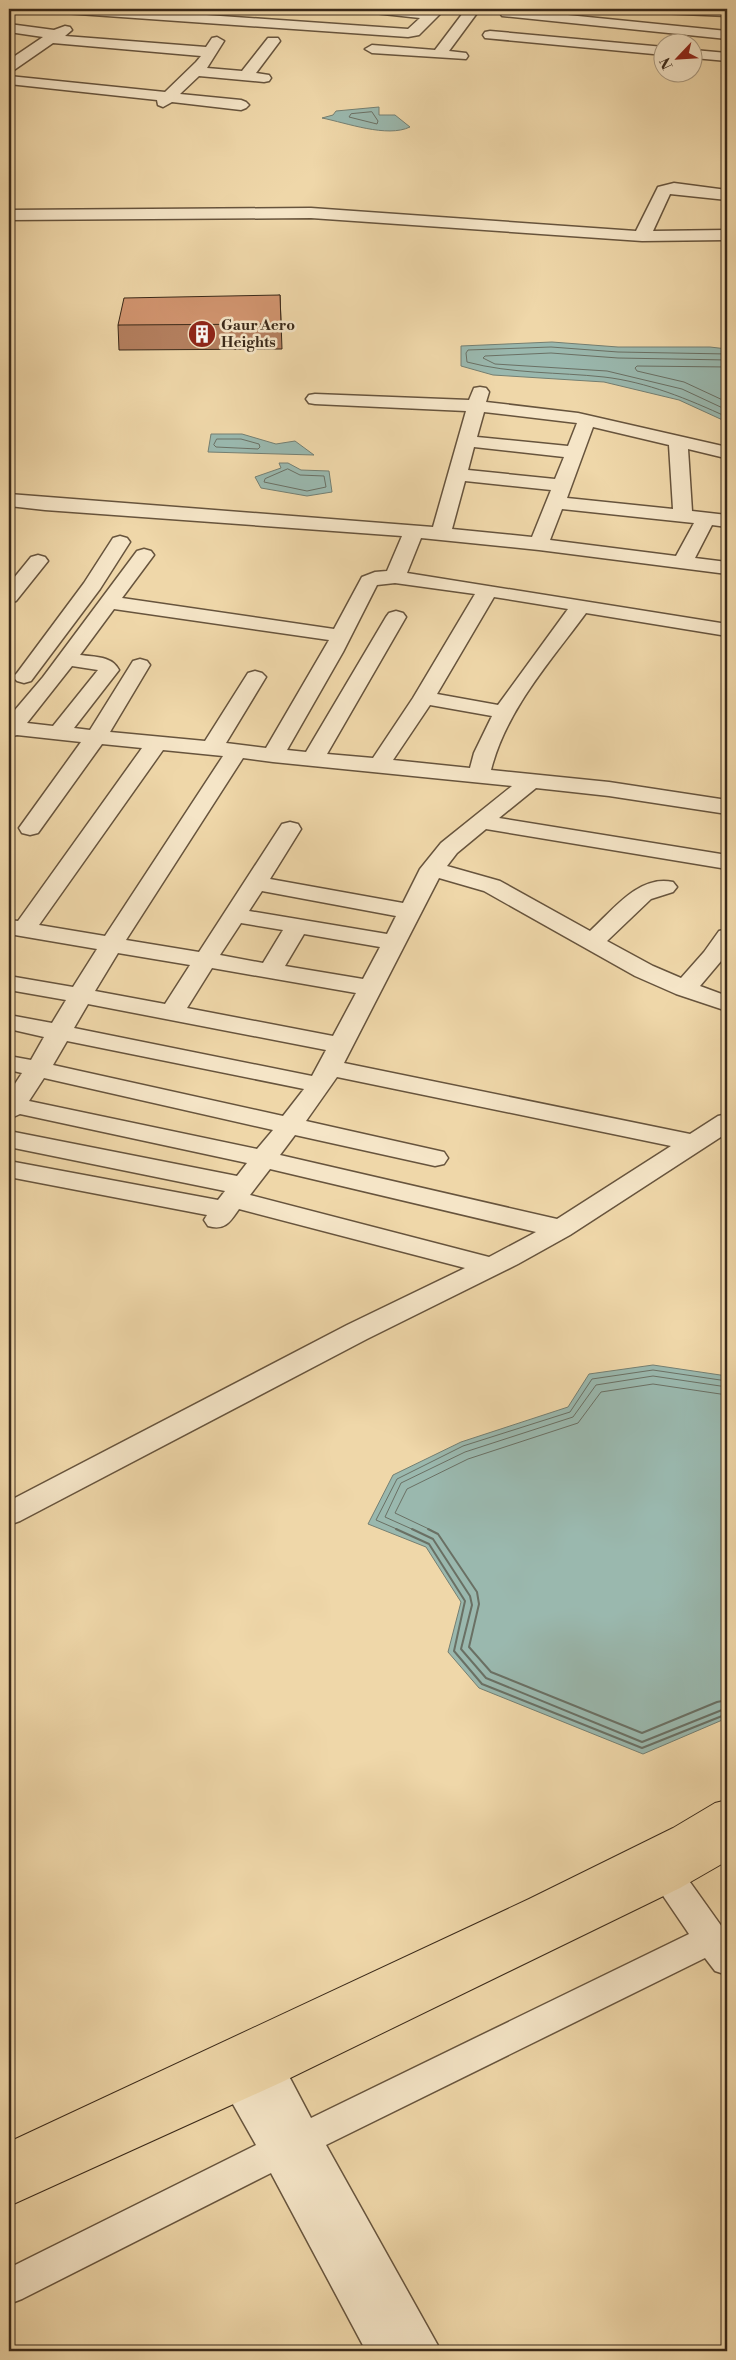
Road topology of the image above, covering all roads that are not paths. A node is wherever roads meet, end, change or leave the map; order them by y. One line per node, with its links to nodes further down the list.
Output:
1 (64, 9): 5 (street)
2 (374, 9): 10 (street)
3 (473, 9): 23 (street)
4 (660, 9): 7 (street)
5 (97, 11): 9 (street); 16 (street)
6 (509, 11): 15 (street); 20 (street)
7 (727, 12)
8 (9, 15): 11 (street)
9 (220, 15): 12 (street); 12 (street); 22 (street)
10 (432, 15): 12 (street); 14 (street)
11 (33, 19)
12 (385, 26): 14 (street); 21 (street)
13 (9, 28): 16 (street)
14 (412, 33): 21 (street)
15 (727, 35)
16 (53, 37): 19 (street); 22 (street)
17 (255, 40): 30 (street)
18 (9, 47): 19 (street)
19 (34, 49): 27 (street)
20 (654, 50)
21 (392, 51): 23 (street)
22 (210, 52): 28 (street)
23 (439, 54): 25 (street)
24 (704, 55): 26 (street)
25 (461, 56)
26 (727, 58)
27 (9, 67): 29 (street)
28 (195, 71): 30 (street); 34 (street)
29 (96, 75)
30 (246, 76): 31 (street)
31 (264, 78)
32 (9, 80): 35 (street)
33 (164, 81): 34 (street)
34 (184, 82): 35 (street)
35 (167, 99): 36 (street)
36 (241, 105)
37 (727, 195): 40 (street)
38 (9, 215): 40 (street)
39 (727, 235): 41 (street)
40 (642, 236): 41 (street)
41 (691, 236): 42 (street)
42 (727, 244)
43 (315, 398): 44 (street)
44 (478, 399): 45 (street); 46 (street)
45 (587, 420): 47 (street); 49 (street)
46 (466, 441): 49 (street); 50 (street)
47 (678, 441): 48 (street); 53 (street)
48 (721, 451)
49 (574, 452): 51 (street)
50 (458, 474): 51 (street); 57 (street)
51 (558, 494): 53 (street); 59 (street)
52 (9, 500): 56 (street)
53 (683, 516): 54 (street)
54 (706, 518): 55 (street); 62 (street)
55 (727, 521)
56 (414, 531): 57 (street); 64 (street)
57 (442, 534): 59 (street)
58 (120, 542): 74 (street)
59 (539, 544): 62 (street)
60 (144, 554): 67 (street)
61 (38, 561): 66 (street)
62 (683, 562): 63 (street)
63 (727, 568)
64 (395, 577): 65 (street); 71 (street)
65 (488, 590): 68 (street); 79 (street)
66 (10, 594)
67 (109, 602): 71 (street); 72 (street)
68 (581, 606): 70 (street); 80 (street)
69 (396, 617): 78 (street)
70 (727, 630)
71 (340, 636): 75 (street)
72 (66, 660): 77 (street); 82 (street)
73 (140, 665): 83 (street)
74 (16, 676): 77 (street)
75 (319, 676): 78 (street); 87 (street)
76 (255, 677): 85 (street)
77 (50, 681): 81 (street)
78 (359, 681): 88 (street)
79 (424, 698): 80 (street); 89 (street)
80 (504, 712): 90 (street)
81 (10, 729): 82 (street)
82 (59, 733): 83 (street)
83 (96, 737): 84 (street); 94 (street)
84 (158, 743): 85 (street); 103 (street)
85 (212, 748): 86 (street)
86 (237, 751): 87 (street); 107 (street)
87 (273, 755): 88 (street)
88 (313, 759): 89 (street)
89 (379, 766): 90 (street)
90 (479, 775): 91 (street)
91 (530, 782): 92 (street); 93 (street)
92 (727, 807)
93 (481, 822): 96 (street); 97 (street)
94 (30, 828)
95 (290, 830): 98 (street)
96 (727, 862)
97 (432, 869): 100 (street); 106 (street)
98 (255, 883): 100 (street); 101 (street)
99 (665, 887): 106 (street)
100 (410, 911): 105 (street)
101 (234, 914): 102 (street); 108 (street)
102 (298, 926): 105 (street); 109 (street)
103 (17, 929): 107 (street)
104 (727, 936): 112 (street)
105 (394, 942): 111 (street)
106 (592, 942): 112 (street)
107 (112, 943): 108 (street); 113 (street)
108 (206, 960): 109 (street); 115 (street)
109 (270, 971): 111 (street)
110 (9, 983): 113 (street)
111 (370, 988): 118 (street)
112 (685, 989): 114 (street)
113 (80, 995): 115 (street); 117 (street)
114 (727, 1004)
115 (172, 1012): 118 (street)
116 (9, 1022): 117 (street)
117 (58, 1031): 120 (street); 121 (street)
118 (342, 1044): 120 (street)
119 (9, 1063): 121 (street)
120 (324, 1077): 123 (street); 125 (street)
121 (18, 1092): 123 (street); 127 (street)
122 (727, 1122): 125 (street)
123 (289, 1125): 126 (street); 127 (street)
124 (9, 1139): 129 (street)
125 (695, 1143): 130 (street)
126 (435, 1158)
127 (264, 1159): 129 (street); 130 (street)
128 (9, 1169): 129 (street)
129 (230, 1204): 131 (street)
130 (561, 1229): 131 (street)
131 (491, 1266): 132 (street)
132 (9, 1514)
133 (727, 1813): 137 (main road)
134 (727, 1844): 135 (main road)
135 (668, 1878): 136 (street); 137 (main road)
136 (719, 1950): 138 (street)
137 (247, 2065): 138 (street); 139 (main road); 140 (main road)
138 (291, 2146): 141 (street); 142 (street); 143 (street)
139 (9, 2160)
140 (9, 2189)
141 (9, 2287)
142 (386, 2351)
143 (422, 2351)

